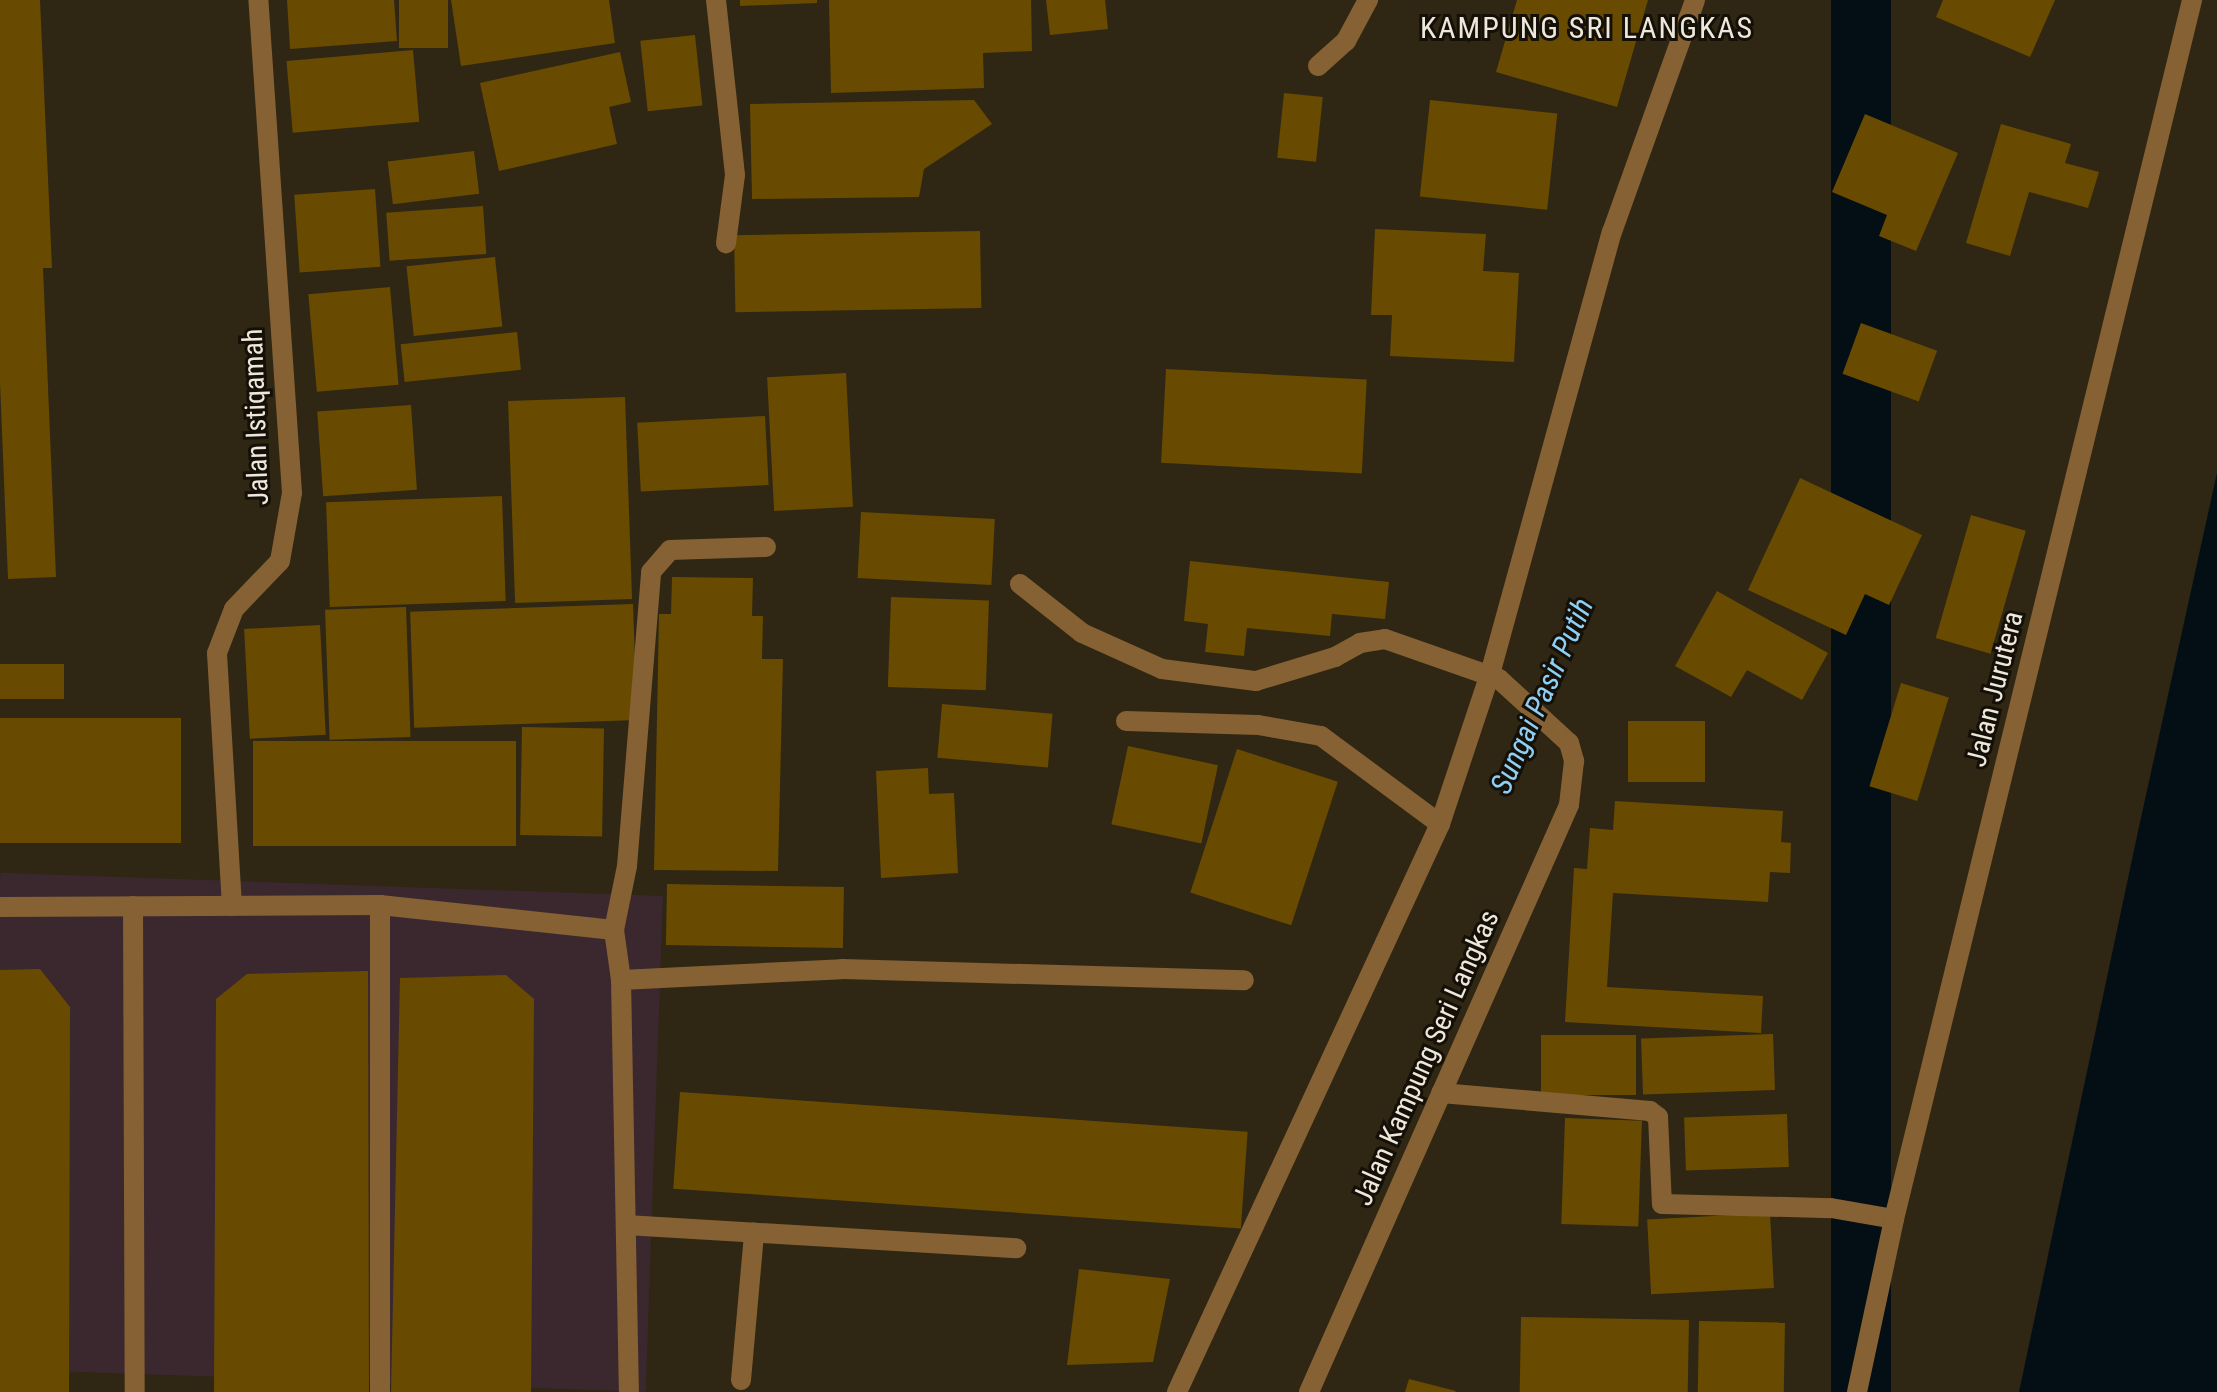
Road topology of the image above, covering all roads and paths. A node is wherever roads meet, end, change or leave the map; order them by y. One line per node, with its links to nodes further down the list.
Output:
1 (258, 0): 15 (street, Jalan Istiqamah)
2 (716, 0): 7 (street)
3 (1368, 0): 6 (street)
4 (1695, 0): 10 (street)
5 (2192, 0): 21 (street, Jalan Jurutera)
6 (1318, 66)
7 (726, 243)
8 (766, 547): 17 (street)
9 (1020, 584): 10 (street)
10 (1494, 677): 12 (street); 20 (street, Jalan Kampung Seri Langkas)
11 (1126, 721): 12 (street)
12 (1440, 824): 29 (street)
13 (380, 905): 15 (street); 17 (street); 27 (street)
14 (133, 906): 15 (street); 16 (street); 26 (street)
15 (232, 906)
16 (0, 907)
17 (614, 930): 18 (street)
18 (621, 980): 19 (street); 22 (street)
19 (1244, 980)
20 (1441, 1093): 21 (street); 30 (street, Jalan Kampung Seri Langkas)
21 (1894, 1219): 31 (street, Jalan Jurutera)
22 (626, 1225): 23 (street); 28 (street)
23 (754, 1233): 24 (street); 25 (street)
24 (1016, 1248)
25 (741, 1380)
26 (135, 1392)
27 (380, 1392)
28 (629, 1392)
29 (1177, 1392)
30 (1309, 1392)
31 (1857, 1392)

